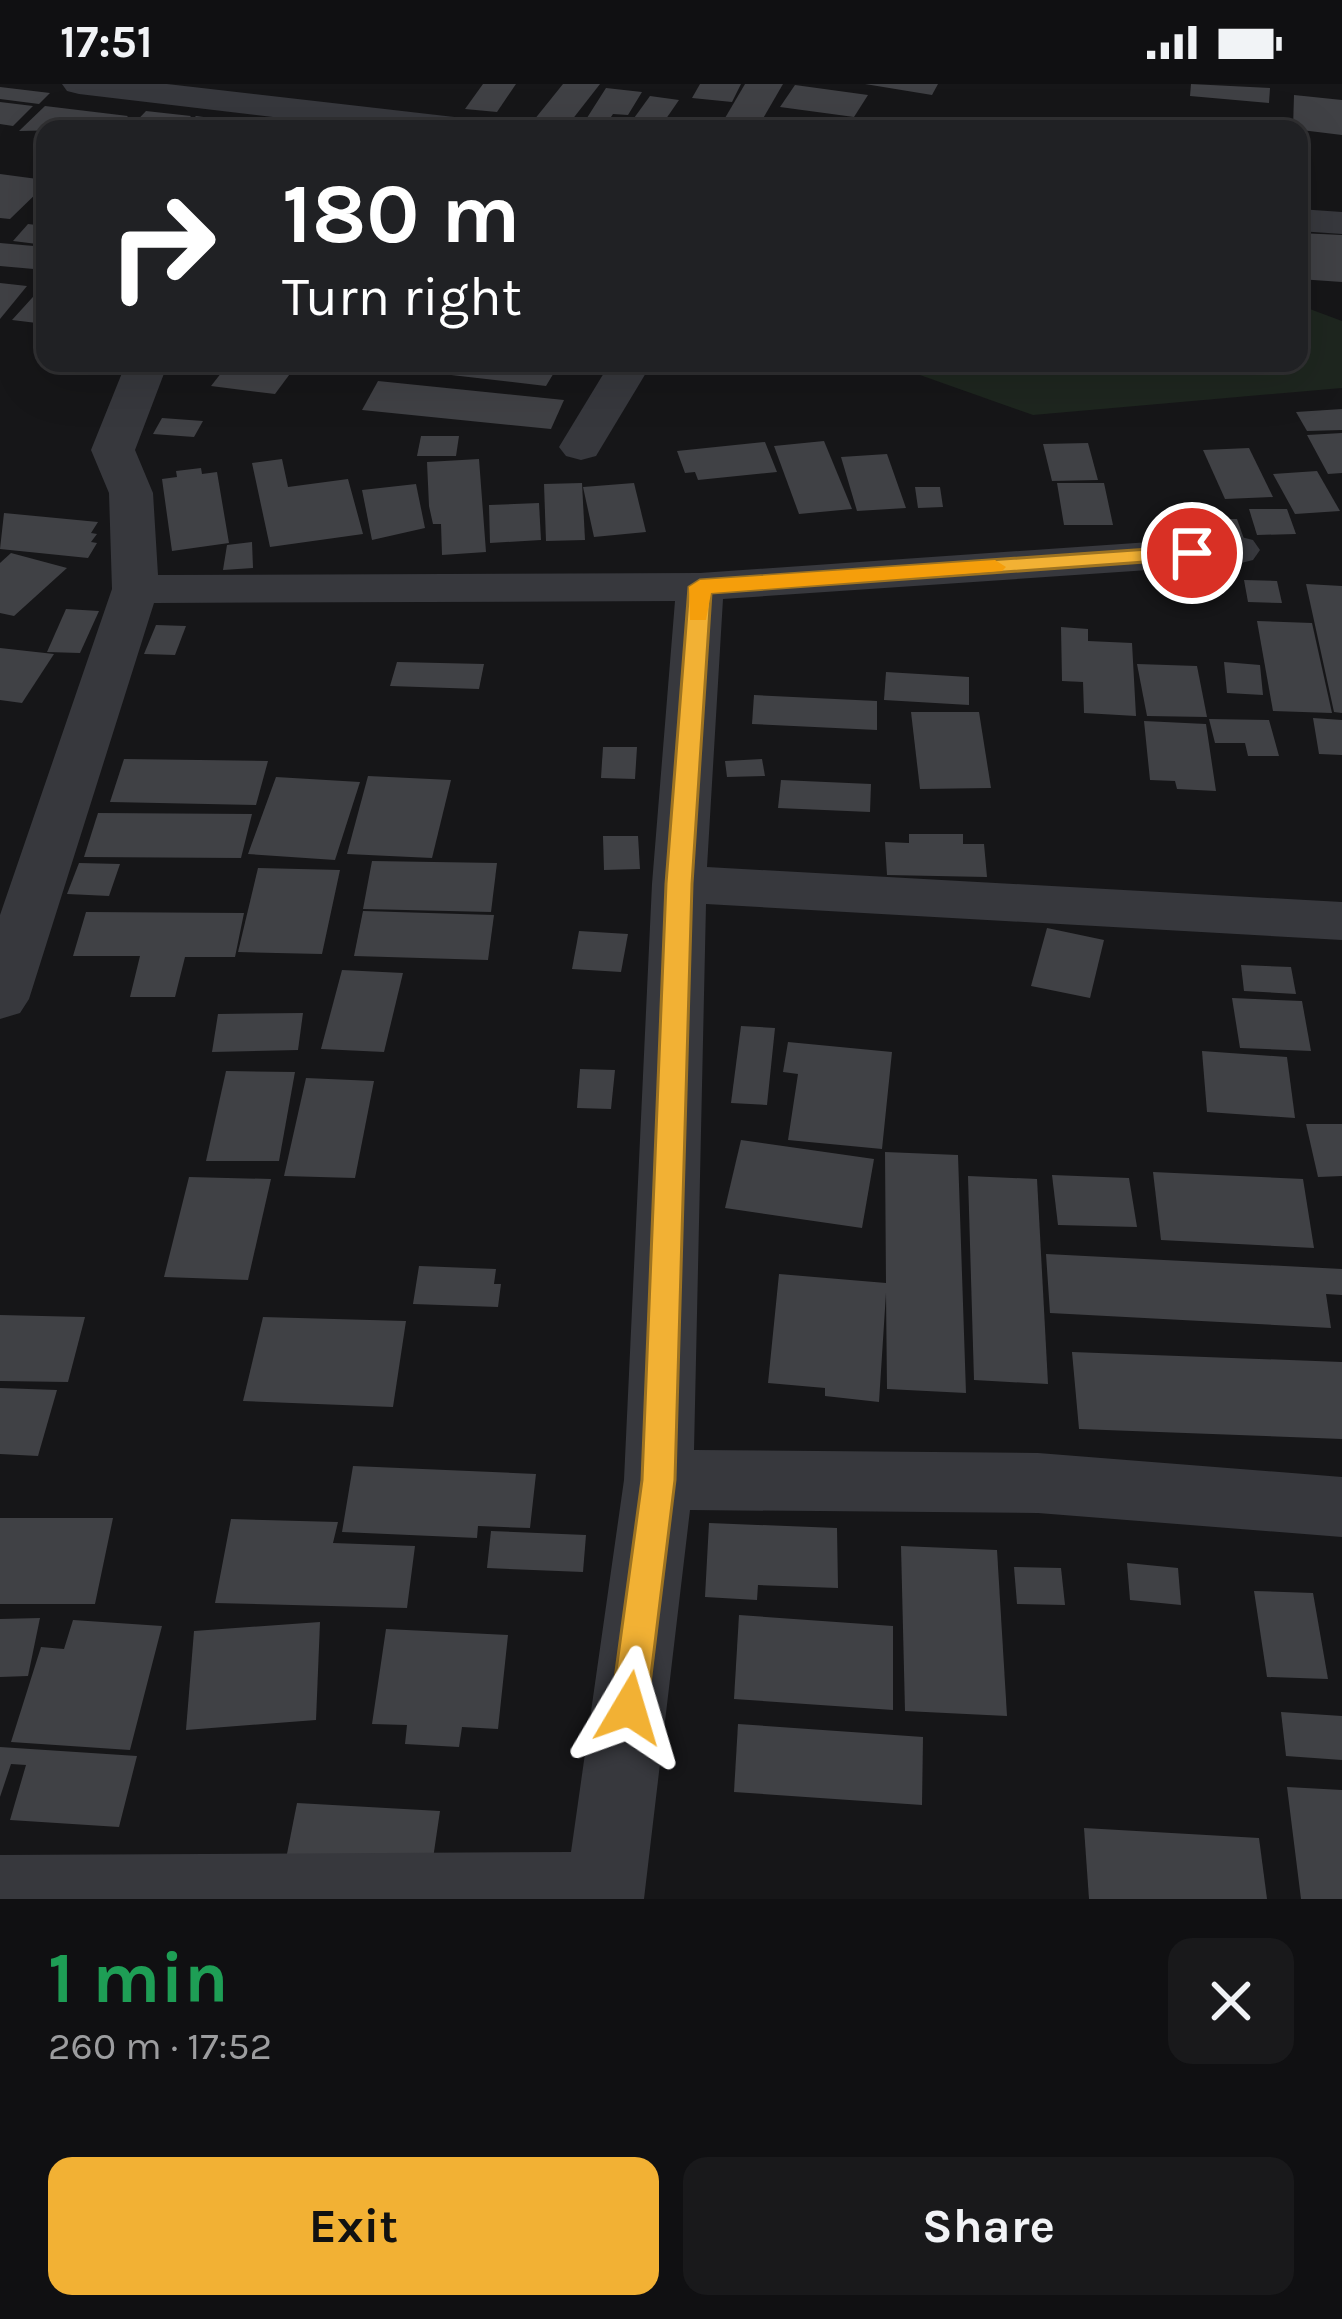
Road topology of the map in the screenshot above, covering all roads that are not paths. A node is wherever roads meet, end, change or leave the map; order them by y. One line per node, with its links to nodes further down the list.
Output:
1 (79, 84): 3 (street)
2 (392, 84): 4 (street)
3 (330, 120)
4 (354, 120)
5 (1308, 221): 6 (street)
6 (1342, 223)
7 (143, 372): 12 (street)
8 (626, 372): 9 (street)
9 (580, 447)
10 (1237, 550): 11 (street)
11 (700, 587): 12 (street); 13 (street)
12 (134, 589): 15 (street)
13 (679, 884): 14 (street); 16 (street)
14 (1339, 933)
15 (0, 999)
16 (659, 1480): 17 (street); 19 (street)
17 (1342, 1507)
18 (0, 1895): 19 (street)
19 (604, 1895)

